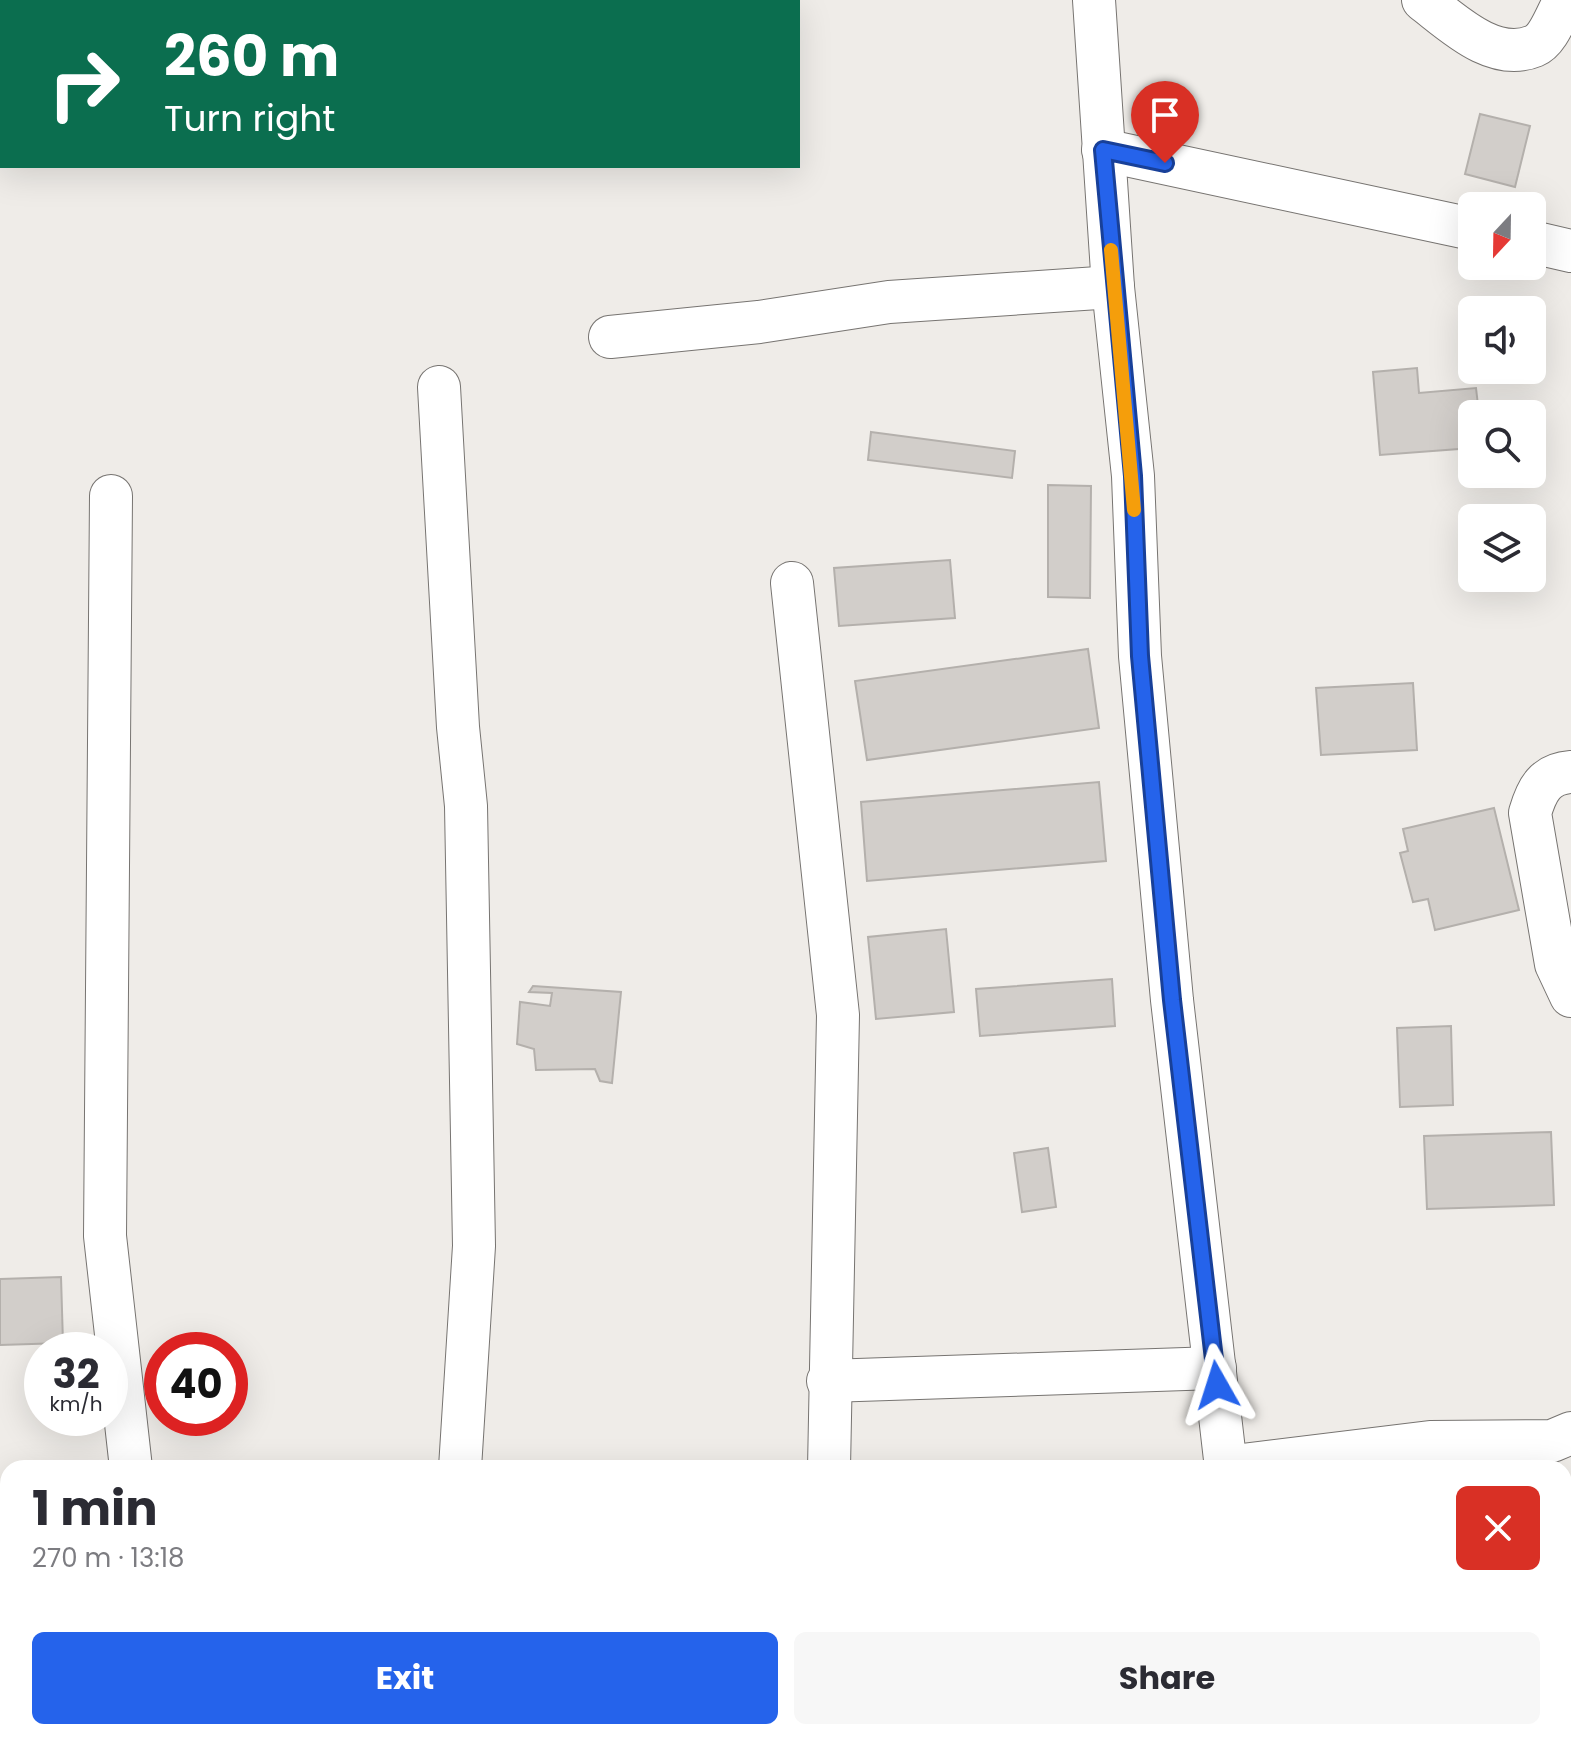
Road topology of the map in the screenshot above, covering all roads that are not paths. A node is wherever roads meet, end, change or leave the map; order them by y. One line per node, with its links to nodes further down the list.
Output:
1 (1094, 0): 4 (street)
2 (1423, 0): 3 (street)
3 (1565, 0)
4 (1103, 150): 5 (street); 8 (street)
5 (1458, 226)
6 (1546, 245): 7 (street)
7 (1571, 251)
8 (1113, 287): 9 (street); 15 (street)
9 (610, 337)
10 (439, 387): 19 (street)
11 (111, 496): 18 (street)
12 (792, 583): 16 (street)
13 (1571, 772): 14 (street)
14 (1571, 996)
15 (1215, 1368): 16 (street); 21 (street)
16 (828, 1381): 20 (street)
17 (1571, 1433): 22 (street)
18 (130, 1460)
19 (461, 1460)
20 (829, 1460)
21 (1225, 1460)
22 (1289, 1460)

